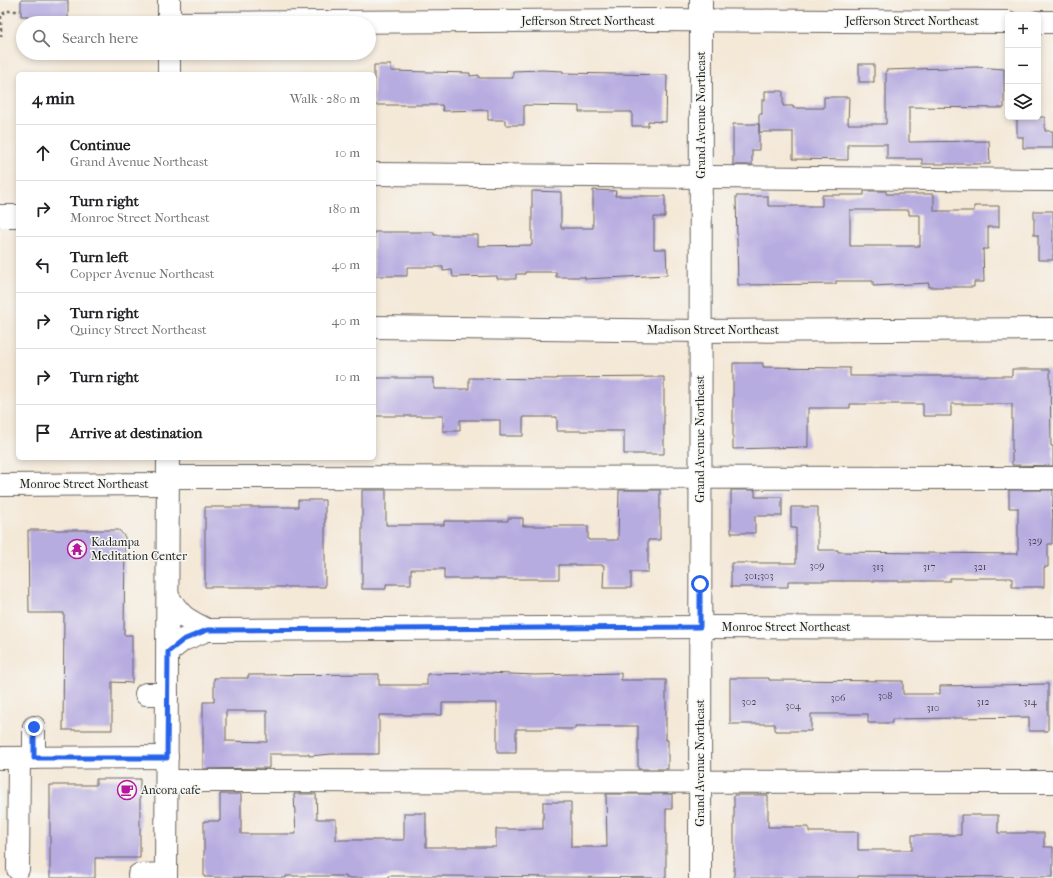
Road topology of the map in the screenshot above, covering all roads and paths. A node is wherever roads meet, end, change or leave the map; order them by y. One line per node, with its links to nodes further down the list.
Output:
1 (169, 0): 4 (street)
2 (701, 10): 5 (street, Jefferson Street Northeast); 6 (street, Jefferson Street Northeast); 13 (street, Grand Avenue Northeast)
3 (21, 11): 9 (path)
4 (169, 16)
5 (339, 16)
6 (1005, 22)
7 (1041, 22): 8 (street)
8 (1053, 22)
9 (1, 37)
10 (169, 60): 11 (street)
11 (169, 72)
12 (376, 174): 13 (street)
13 (700, 177): 14 (street); 19 (street, Grand Avenue Northeast)
14 (1053, 180)
15 (0, 216): 16 (street)
16 (16, 216)
17 (376, 327): 19 (street, Madison Street Northeast)
18 (1053, 329): 19 (street, Madison Street Northeast)
19 (700, 331): 21 (street, Grand Avenue Northeast)
20 (168, 473): 21 (street, Monroe Street Northeast); 23 (street, Monroe Street Northeast); 24 (street)
21 (700, 477): 22 (street, Monroe Street Northeast); 25 (street, Grand Avenue Northeast)
22 (1053, 478)
23 (0, 485)
24 (168, 597): 27 (street, Monroe Street Northeast); 28 (street)
25 (700, 627): 26 (street, Monroe Street Northeast); 27 (street, Monroe Street Northeast); 35 (street, Grand Avenue Northeast)
26 (1053, 628)
27 (207, 630): 28 (street, Monroe Street Northeast)
28 (168, 652): 30 (street)
29 (146, 694): 30 (street)
30 (167, 694): 33 (street)
31 (34, 727): 32 (street)
32 (18, 758): 33 (street); 37 (street)
33 (167, 758): 34 (street)
34 (167, 781): 35 (street); 39 (street)
35 (700, 782): 36 (street); 40 (street, Grand Avenue Northeast)
36 (1053, 782)
37 (18, 869)
38 (139, 874): 39 (street)
39 (166, 876)
40 (700, 878)

